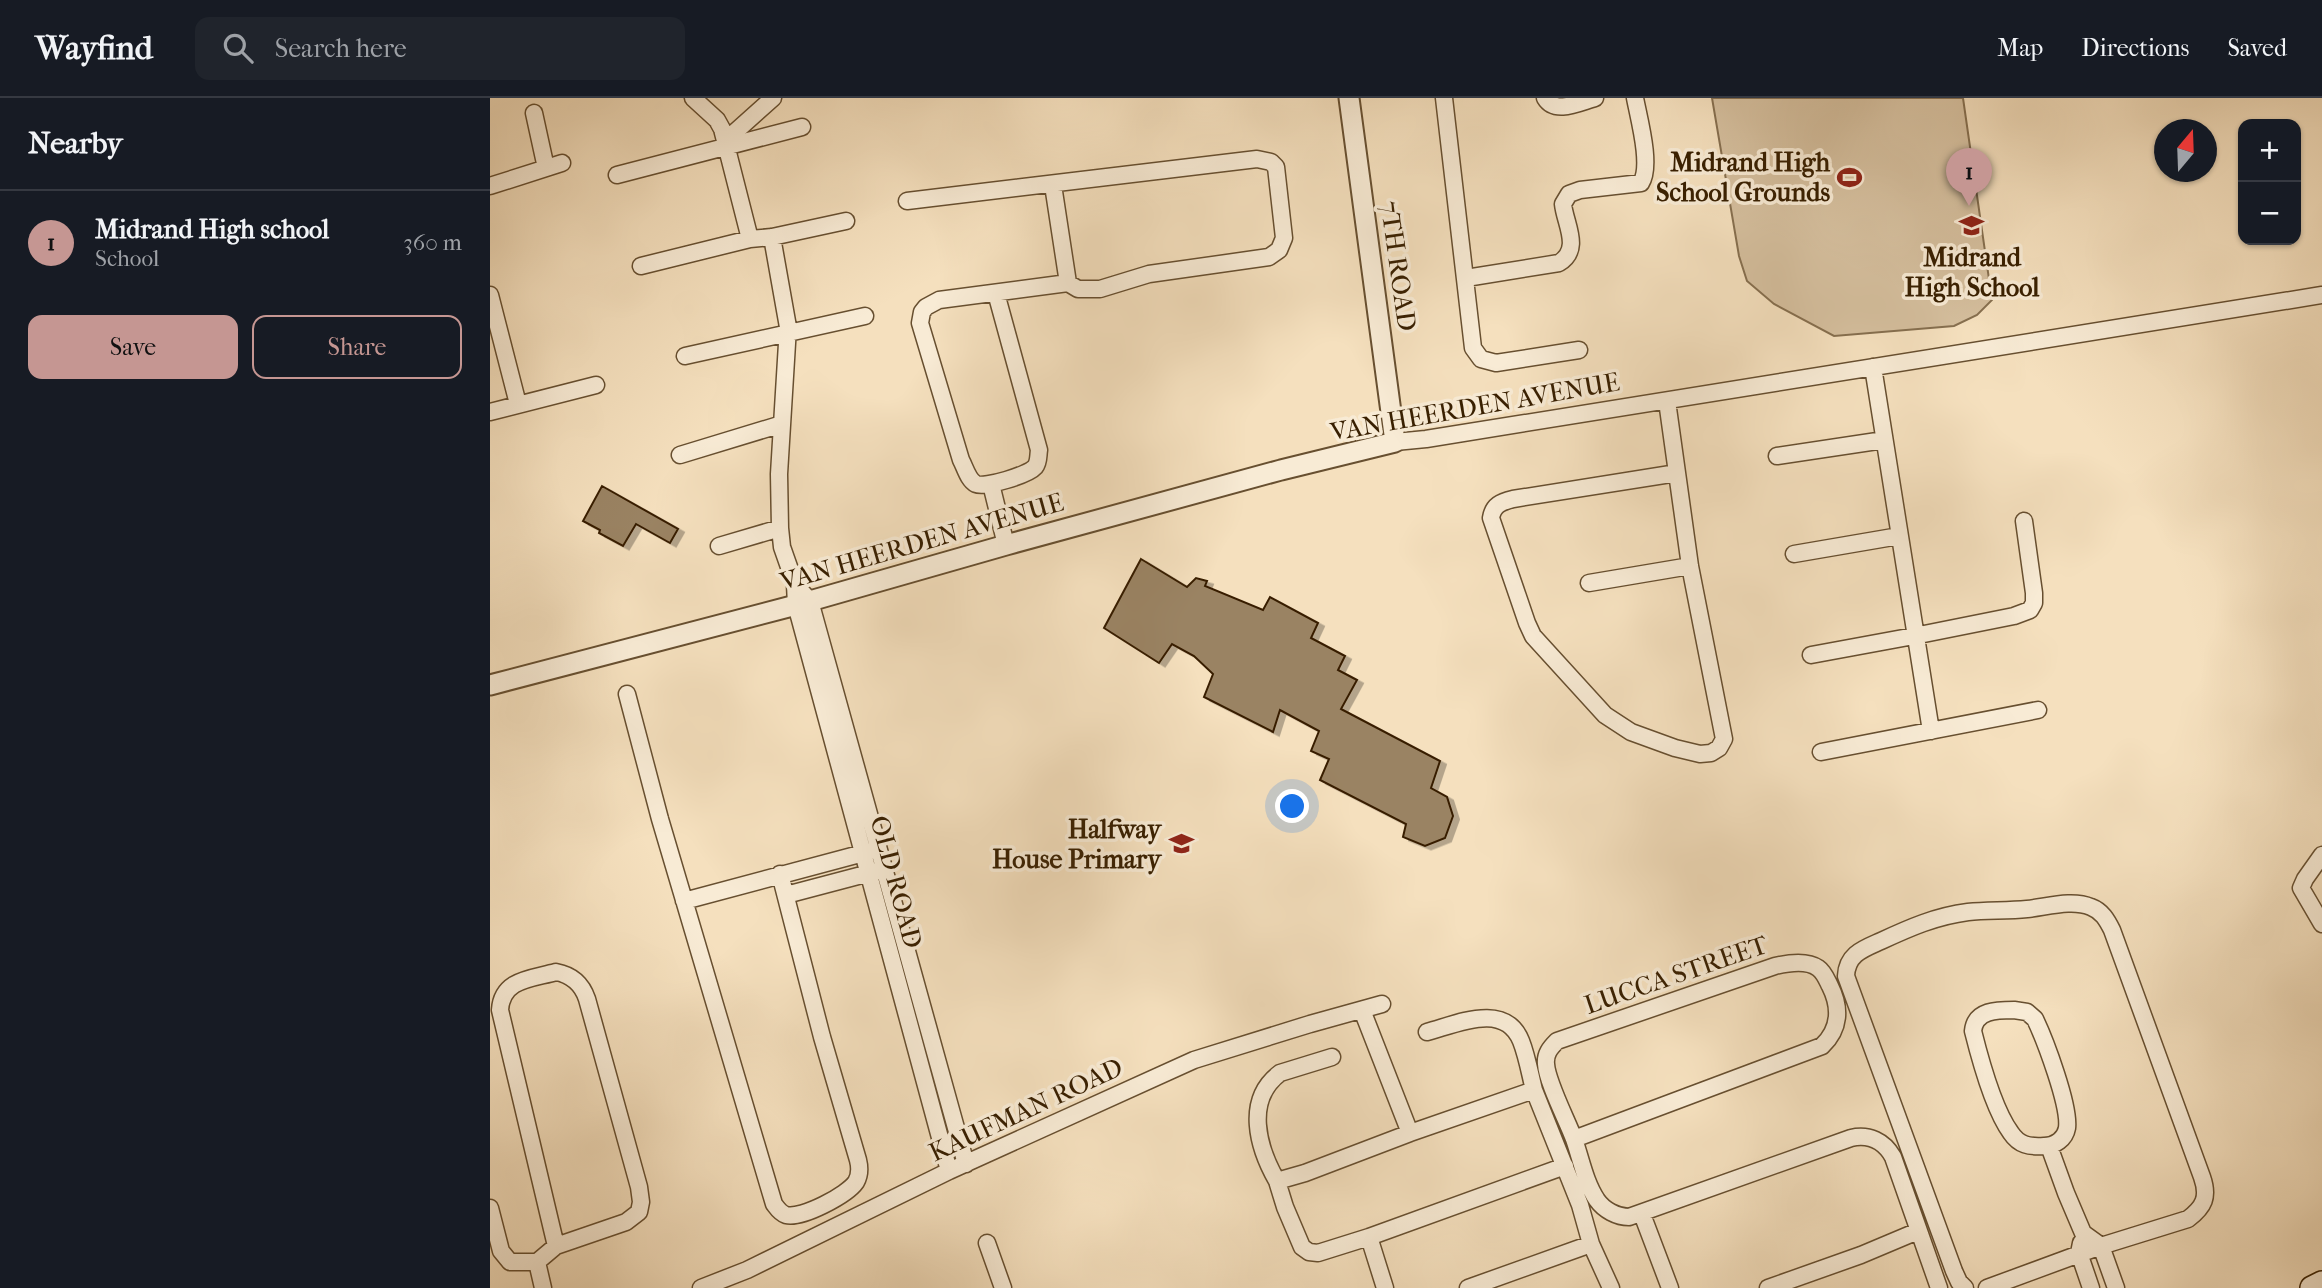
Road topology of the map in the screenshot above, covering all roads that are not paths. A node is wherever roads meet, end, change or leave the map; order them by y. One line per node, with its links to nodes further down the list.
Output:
1 (693, 98): 10 (street)
2 (773, 98): 10 (street)
3 (1349, 98): 37 (street, 7TH ROAD)
4 (1444, 98): 21 (street)
5 (1545, 98): 6 (street)
6 (1595, 98)
7 (1635, 98): 21 (street)
8 (534, 113): 12 (street)
9 (802, 127): 10 (street)
10 (725, 143): 13 (street); 19 (street)
11 (562, 163): 12 (street)
12 (546, 168): 15 (street)
13 (617, 174)
14 (1053, 185): 16 (street); 22 (street); 22 (street)
15 (490, 186)
16 (907, 201)
17 (846, 221): 18 (street)
18 (772, 237): 19 (street); 27 (street, OLD ROAD)
19 (750, 239): 20 (street)
20 (642, 265)
21 (1466, 278): 28 (street)
22 (1068, 283): 23 (street)
23 (996, 293): 41 (street); 41 (street)
24 (490, 295): 33 (street)
25 (2322, 295): 30 (street, VAN HEERDEN AVENUE)
26 (866, 316): 27 (street)
27 (788, 334): 29 (street); 35 (street, OLD ROAD)
28 (1579, 350)
29 (685, 356)
30 (1873, 367): 32 (street, VAN HEERDEN AVENUE); 36 (street)
31 (596, 385): 33 (street)
32 (1667, 401): 37 (street, VAN HEERDEN AVENUE); 40 (street)
33 (518, 404): 34 (street)
34 (490, 412)
35 (782, 424): 38 (street); 43 (street, OLD ROAD)
36 (1884, 440): 39 (street); 44 (street)
37 (1395, 442): 45 (street, VAN HEERDEN AVENUE)
38 (680, 456)
39 (1777, 456)
40 (1676, 474): 48 (street); 48 (street)
41 (991, 484): 45 (street)
42 (2024, 521): 51 (street)
43 (780, 528): 46 (street); 50 (street, OLD ROAD)
44 (1899, 536): 47 (street); 51 (street)
45 (1006, 545): 50 (street, VAN HEERDEN AVENUE)
46 (719, 546)
47 (1794, 554)
48 (1690, 566): 49 (street)
49 (1589, 583)
50 (803, 603): 53 (street, VAN HEERDEN AVENUE); 58 (street, OLD ROAD)
51 (1914, 636): 52 (street); 56 (street)
52 (1811, 655)
53 (490, 685)
54 (627, 694): 63 (street)
55 (2038, 710): 56 (street)
56 (1931, 732): 57 (street)
57 (1822, 752)
58 (871, 852): 60 (street, OLD ROAD); 61 (street)
59 (2322, 855): 64 (street)
60 (876, 871): 62 (street); 73 (street, OLD ROAD); 75 (street, OLD ROAD)
61 (780, 874): 62 (street); 63 (street)
62 (786, 895): 63 (street)
63 (684, 901)
64 (2322, 923)
65 (1382, 1004): 66 (street, KAUFMAN ROAD)
66 (1362, 1010): 70 (street); 73 (street, KAUFMAN ROAD)
67 (1427, 1032): 69 (street)
68 (1332, 1057): 76 (street)
69 (1534, 1090): 70 (street); 74 (street)
70 (1410, 1133): 76 (street)
71 (1574, 1139): 71 (street, LUCCA STREET); 78 (street)
72 (2049, 1146): 72 (street); 80 (street)
73 (966, 1164): 75 (street, KAUFMAN ROAD)
74 (1565, 1166): 81 (street); 83 (street)
75 (949, 1171): 90 (street, KAUFMAN ROAD)
76 (1277, 1181): 81 (street)
77 (490, 1208): 87 (street)
78 (1642, 1214): 79 (street); 95 (street)
79 (1918, 1231): 96 (street); 97 (street)
80 (2084, 1233): 85 (street); 86 (street)
81 (1369, 1237): 92 (street)
82 (987, 1243): 91 (street)
83 (1591, 1244): 93 (street); 94 (street)
84 (556, 1245): 84 (street); 87 (street)
85 (2101, 1245): 86 (street); 98 (street); 101 (street)
86 (2079, 1253): 99 (street); 100 (street)
87 (537, 1262): 89 (street)
88 (2322, 1283): 102 (main road)
89 (543, 1288)
90 (701, 1288)
91 (1003, 1288)
92 (1385, 1288)
93 (1468, 1288)
94 (1611, 1288)
95 (1670, 1288)
96 (1768, 1288)
97 (1939, 1288)
98 (1965, 1288)
99 (1987, 1288)
100 (2091, 1288)
101 (2116, 1288)
102 (2312, 1288)

